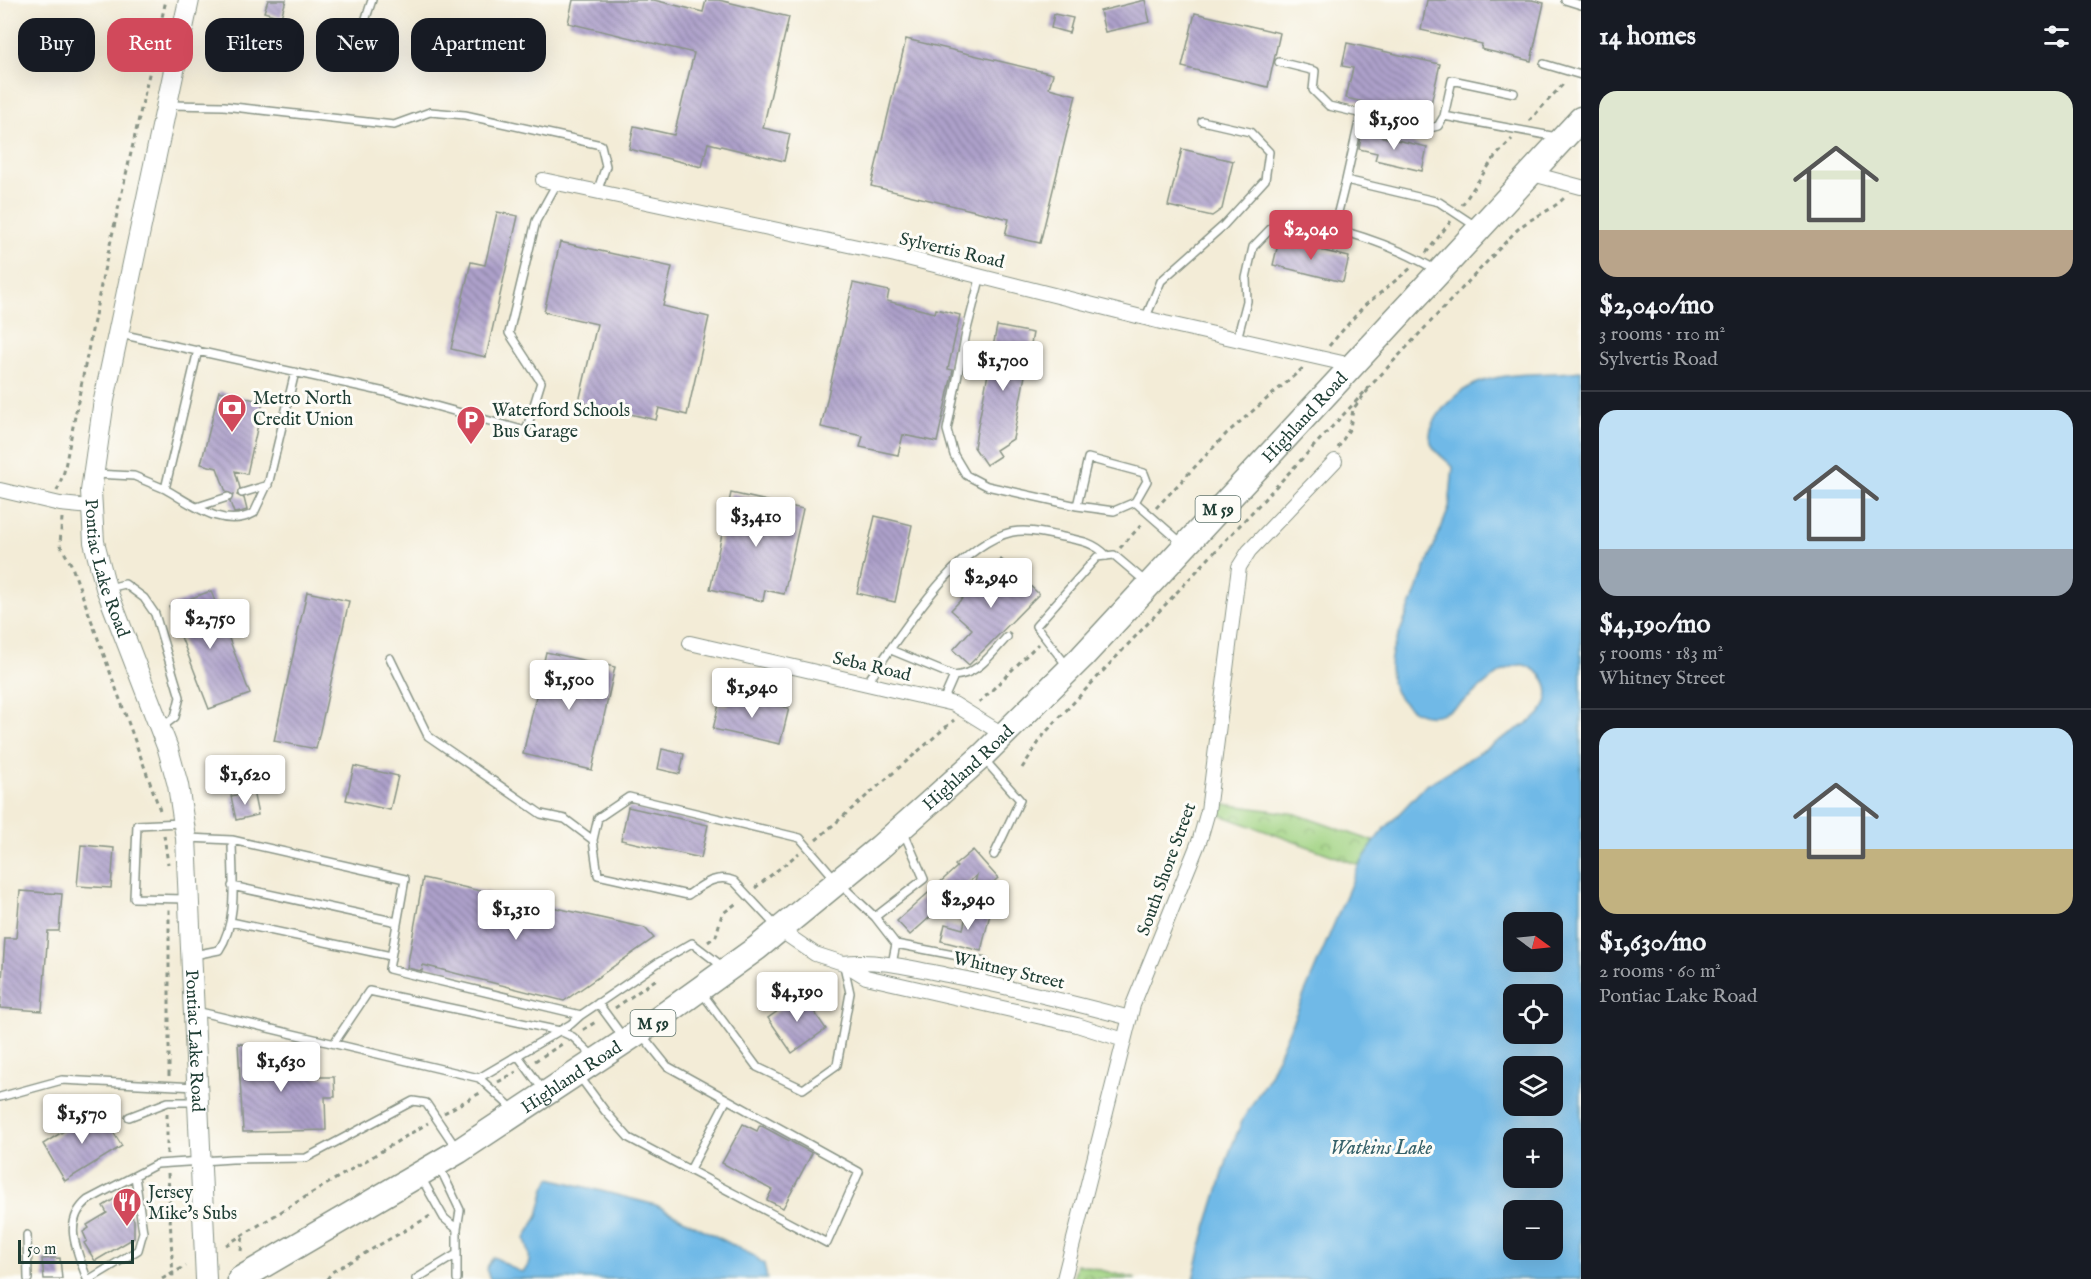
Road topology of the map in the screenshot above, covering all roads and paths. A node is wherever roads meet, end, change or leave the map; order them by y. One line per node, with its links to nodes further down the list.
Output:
1 (189, 0): 10 (street, Pontiac Lake Road)
2 (372, 0): 5 (lane)
3 (1564, 0): 4 (lane)
4 (1581, 5)
5 (366, 18)
6 (1279, 62): 11 (lane)
7 (1545, 64): 8 (lane)
8 (1581, 75)
9 (1514, 93): 12 (lane)
10 (166, 105): 20 (lane); 26 (street, Pontiac Lake Road)
11 (1361, 113): 12 (lane); 17 (lane)
12 (1444, 116): 15 (lane)
13 (1581, 119): 15 (highway, Highland Road / M 59)
14 (1202, 121): 25 (lane)
15 (1563, 138): 16 (highway, Highland Road / M 59)
16 (1529, 173): 19 (street); 22 (highway, Highland Road / M 59)
17 (1346, 180): 21 (lane); 22 (lane)
18 (550, 182): 20 (street, Sylvertis Road); 30 (lane)
19 (1578, 186): 31 (path)
20 (597, 192): 24 (street, Sylvertis Road)
21 (1334, 228): 23 (lane); 27 (lane)
22 (1479, 228): 23 (highway, Highland Road / M 59)
23 (1439, 271): 29 (highway, Highland Road / M 59)
24 (981, 275): 25 (street, Sylvertis Road); 40 (lane)
25 (1146, 317): 27 (street, Sylvertis Road)
26 (118, 334): 28 (lane); 33 (street, Pontiac Lake Road)
27 (1237, 339): 29 (street, Sylvertis Road)
28 (198, 350): 30 (lane); 35 (lane)
29 (1351, 365): 43 (highway, Highland Road / M 59)
30 (295, 372): 34 (lane)
31 (1374, 382): 32 (path); 58 (path)
32 (1335, 461): 84 (street, South Shore Street)
33 (92, 474): 35 (lane); 41 (street, Pontiac Lake Road)
34 (268, 485): 37 (lane); 42 (lane)
35 (165, 489): 42 (lane)
36 (0, 490): 41 (street)
37 (242, 493)
38 (228, 497): 42 (lane)
39 (1135, 502): 40 (lane); 40 (lane); 43 (lane)
40 (1077, 506)
41 (91, 507): 46 (street, Pontiac Lake Road)
42 (197, 507)
43 (1185, 546): 45 (highway, Highland Road / M 59)
44 (1107, 556): 45 (lane); 49 (lane); 51 (lane)
45 (1149, 585): 51 (highway, Highland Road / M 59)
46 (106, 588): 55 (street, Pontiac Lake Road); 55 (lane)
47 (1006, 637): 52 (lane)
48 (690, 643): 53 (street, Seba Road)
49 (891, 650): 52 (lane); 53 (lane)
50 (390, 658): 62 (lane)
51 (1069, 669): 56 (highway, Highland Road / M 59)
52 (954, 676): 54 (lane)
53 (866, 684): 54 (street, Seba Road)
54 (943, 701): 56 (street, Seba Road)
55 (161, 727): 60 (street, Pontiac Lake Road)
56 (1004, 735): 57 (highway, Highland Road / M 59)
57 (982, 756): 59 (highway, Highland Road / M 59); 63 (lane)
58 (1022, 768)
59 (902, 828): 64 (highway, Highland Road / M 59); 67 (lane)
60 (185, 830): 61 (lane); 66 (street, Pontiac Lake Road); 66 (lane)
61 (232, 840): 65 (lane); 69 (lane)
62 (593, 840): 64 (lane); 70 (lane)
63 (994, 855)
64 (838, 882): 67 (lane); 70 (highway, Highland Road / M 59)
65 (232, 885): 68 (lane); 69 (lane)
66 (191, 899): 72 (street, Pontiac Lake Road)
67 (874, 917): 71 (lane)
68 (231, 922): 72 (lane); 73 (lane)
69 (397, 922): 73 (lane)
70 (780, 930): 74 (street, Whitney Street); 76 (highway, Highland Road / M 59)
71 (896, 944): 75 (lane); 77 (lane)
72 (193, 955): 82 (street, Pontiac Lake Road)
73 (391, 956): 83 (lane)
74 (843, 963): 75 (street, Whitney Street); 78 (lane); 81 (street, Whitney Street)
75 (892, 964): 77 (street, Whitney Street)
76 (727, 970): 78 (highway, Highland Road / M 59); 80 (lane)
77 (984, 982): 79 (street, Whitney Street); 81 (street)
78 (699, 989): 87 (highway, Highland Road / M 59)
79 (1057, 999): 84 (street, Whitney Street); 85 (street)
80 (598, 1003): 83 (lane); 87 (lane)
81 (982, 1004): 85 (street, Whitney Street)
82 (195, 1011): 89 (lane); 94 (street, Pontiac Lake Road)
83 (580, 1015): 86 (lane)
84 (1130, 1018): 88 (street, South Shore Street)
85 (1051, 1019): 88 (street, Whitney Street)
86 (560, 1031): 89 (lane); 90 (lane); 91 (lane)
87 (632, 1036): 91 (highway, Highland Road / M 59); 96 (lane)
88 (1124, 1040): 121 (street, South Shore Street)
89 (334, 1043): 92 (lane)
90 (518, 1056): 92 (lane); 93 (lane)
91 (587, 1066): 93 (highway, Highland Road / M 59); 102 (lane)
92 (479, 1078): 97 (lane)
93 (546, 1093): 97 (highway, Highland Road / M 59)
94 (198, 1095): 95 (lane); 98 (lane); 100 (street, Pontiac Lake Road)
95 (0, 1097)
96 (726, 1101): 102 (lane); 102 (lane)
97 (516, 1112): 99 (highway, Highland Road / M 59)
98 (129, 1117)
99 (459, 1151): 100 (lane); 101 (highway, Highland Road / M 59)
100 (201, 1163): 103 (lane); 116 (street, Pontiac Lake Road)
101 (429, 1169): 105 (lane); 105 (lane); 117 (highway, Highland Road / M 59)
102 (690, 1170)
103 (135, 1176): 111 (lane); 113 (lane)
104 (435, 1213): 118 (path)
105 (457, 1229): 109 (lane)
106 (27, 1235): 112 (lane)
107 (226, 1245): 108 (path)
108 (241, 1251)
109 (457, 1254): 119 (lane); 120 (lane)
110 (186, 1266): 115 (path)
111 (105, 1271): 113 (lane); 114 (lane)
112 (28, 1279)
113 (88, 1279)
114 (109, 1279)
115 (162, 1279)
116 (206, 1279)
117 (240, 1279)
118 (327, 1279)
119 (416, 1279)
120 (457, 1279)
121 (1064, 1279)

